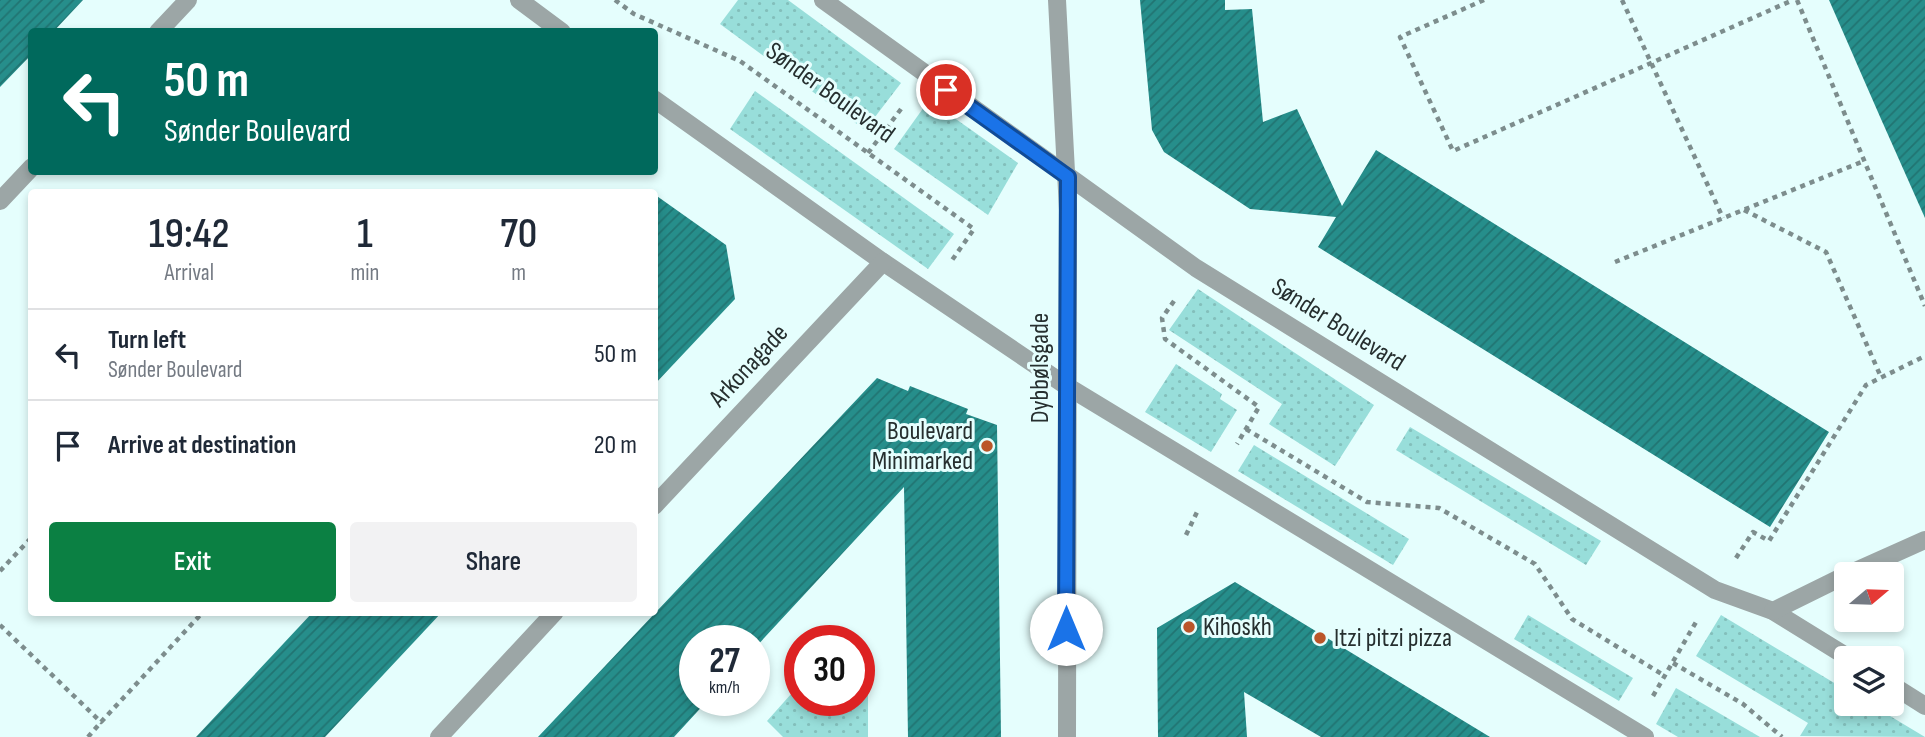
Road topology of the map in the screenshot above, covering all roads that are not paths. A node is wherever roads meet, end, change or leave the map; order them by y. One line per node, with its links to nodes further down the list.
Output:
1 (188, 0): 5 (street)
2 (519, 0): 6 (street)
3 (823, 0): 9 (street, Sønder Boulevard)
4 (1057, 0): 9 (street, Dybbølsgade)
5 (162, 28)
6 (557, 28)
7 (658, 102): 11 (street)
8 (28, 171): 10 (street)
9 (1068, 177): 12 (street, Dybbølsgade); 17 (street, Sønder Boulevard)
10 (0, 201)
11 (883, 261): 12 (street); 13 (street, Arkonagade)
12 (1065, 385): 22 (street); 24 (street, Dybbølsgade)
13 (658, 502)
14 (1925, 540): 15 (street)
15 (1876, 562)
16 (1834, 581): 17 (street)
17 (1773, 611): 19 (street, Sønder Boulevard)
18 (551, 616): 23 (street)
19 (1834, 649)
20 (1904, 693): 21 (street)
21 (1925, 706)
22 (1638, 733)
23 (439, 737)
24 (1066, 737)

